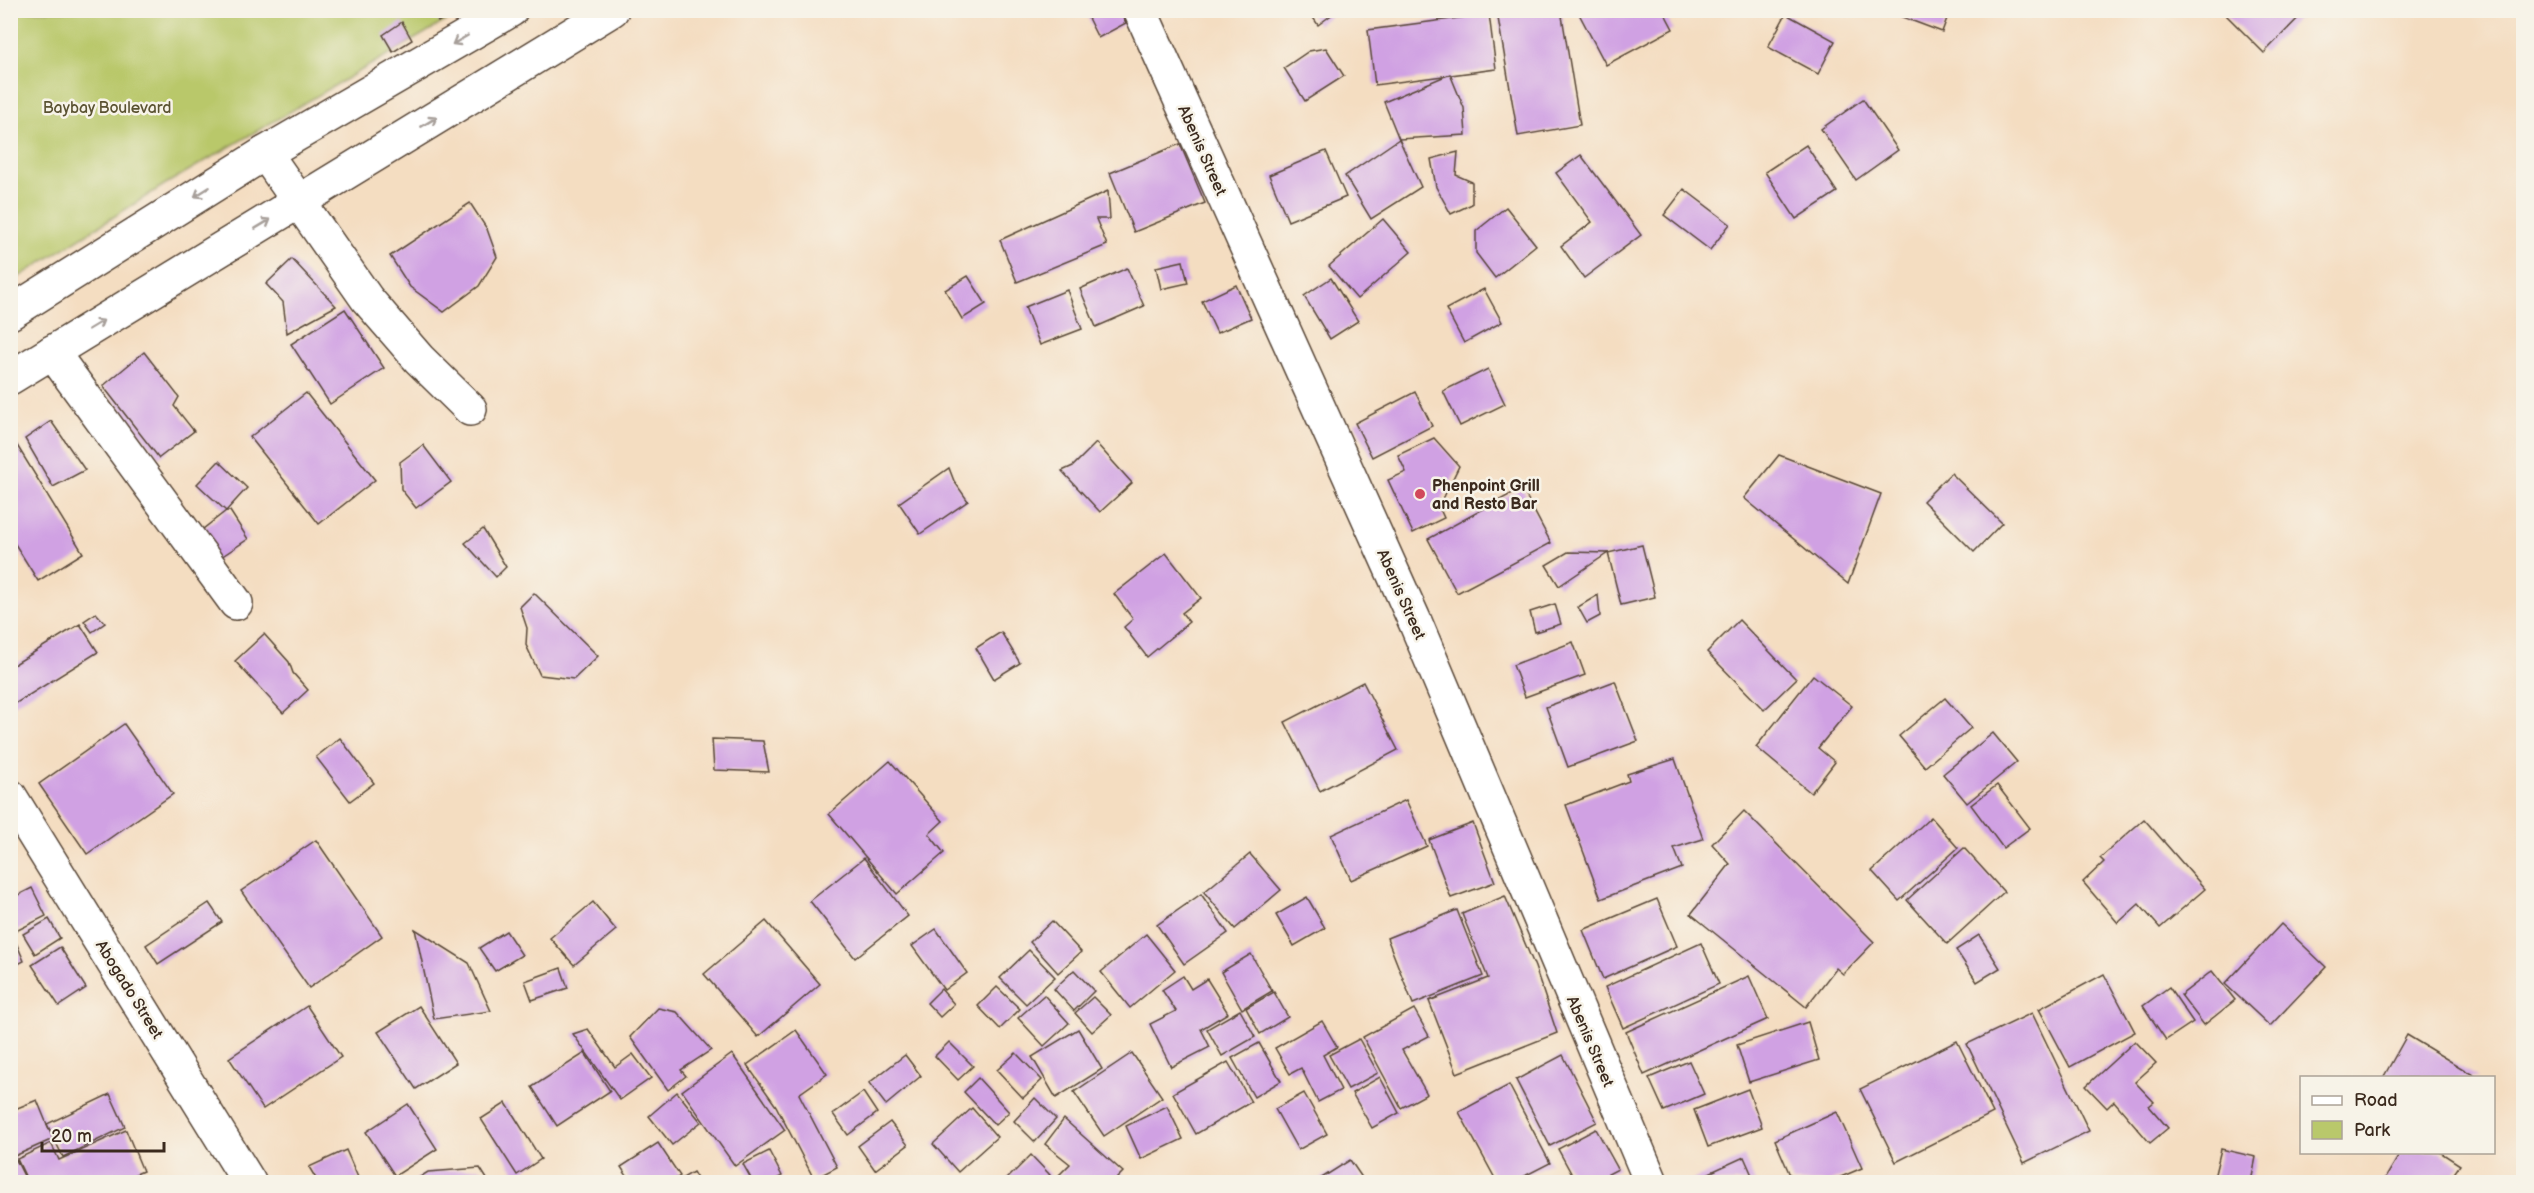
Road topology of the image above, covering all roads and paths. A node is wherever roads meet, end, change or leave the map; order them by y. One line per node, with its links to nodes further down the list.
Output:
1 (511, 10): 4 (street, one-way to 4)
2 (612, 10): 5 (street, one-way to 2)
3 (1140, 10): 13 (street, Abenis Street)
4 (265, 153): 5 (street); 6 (street, one-way to 6)
5 (298, 202): 7 (street, one-way to 5); 9 (street)
6 (10, 313)
7 (52, 352): 8 (street); 10 (street)
8 (10, 378)
9 (470, 409)
10 (236, 603)
11 (10, 796): 12 (street, Abogado Street)
12 (249, 1182)
13 (1651, 1182)

